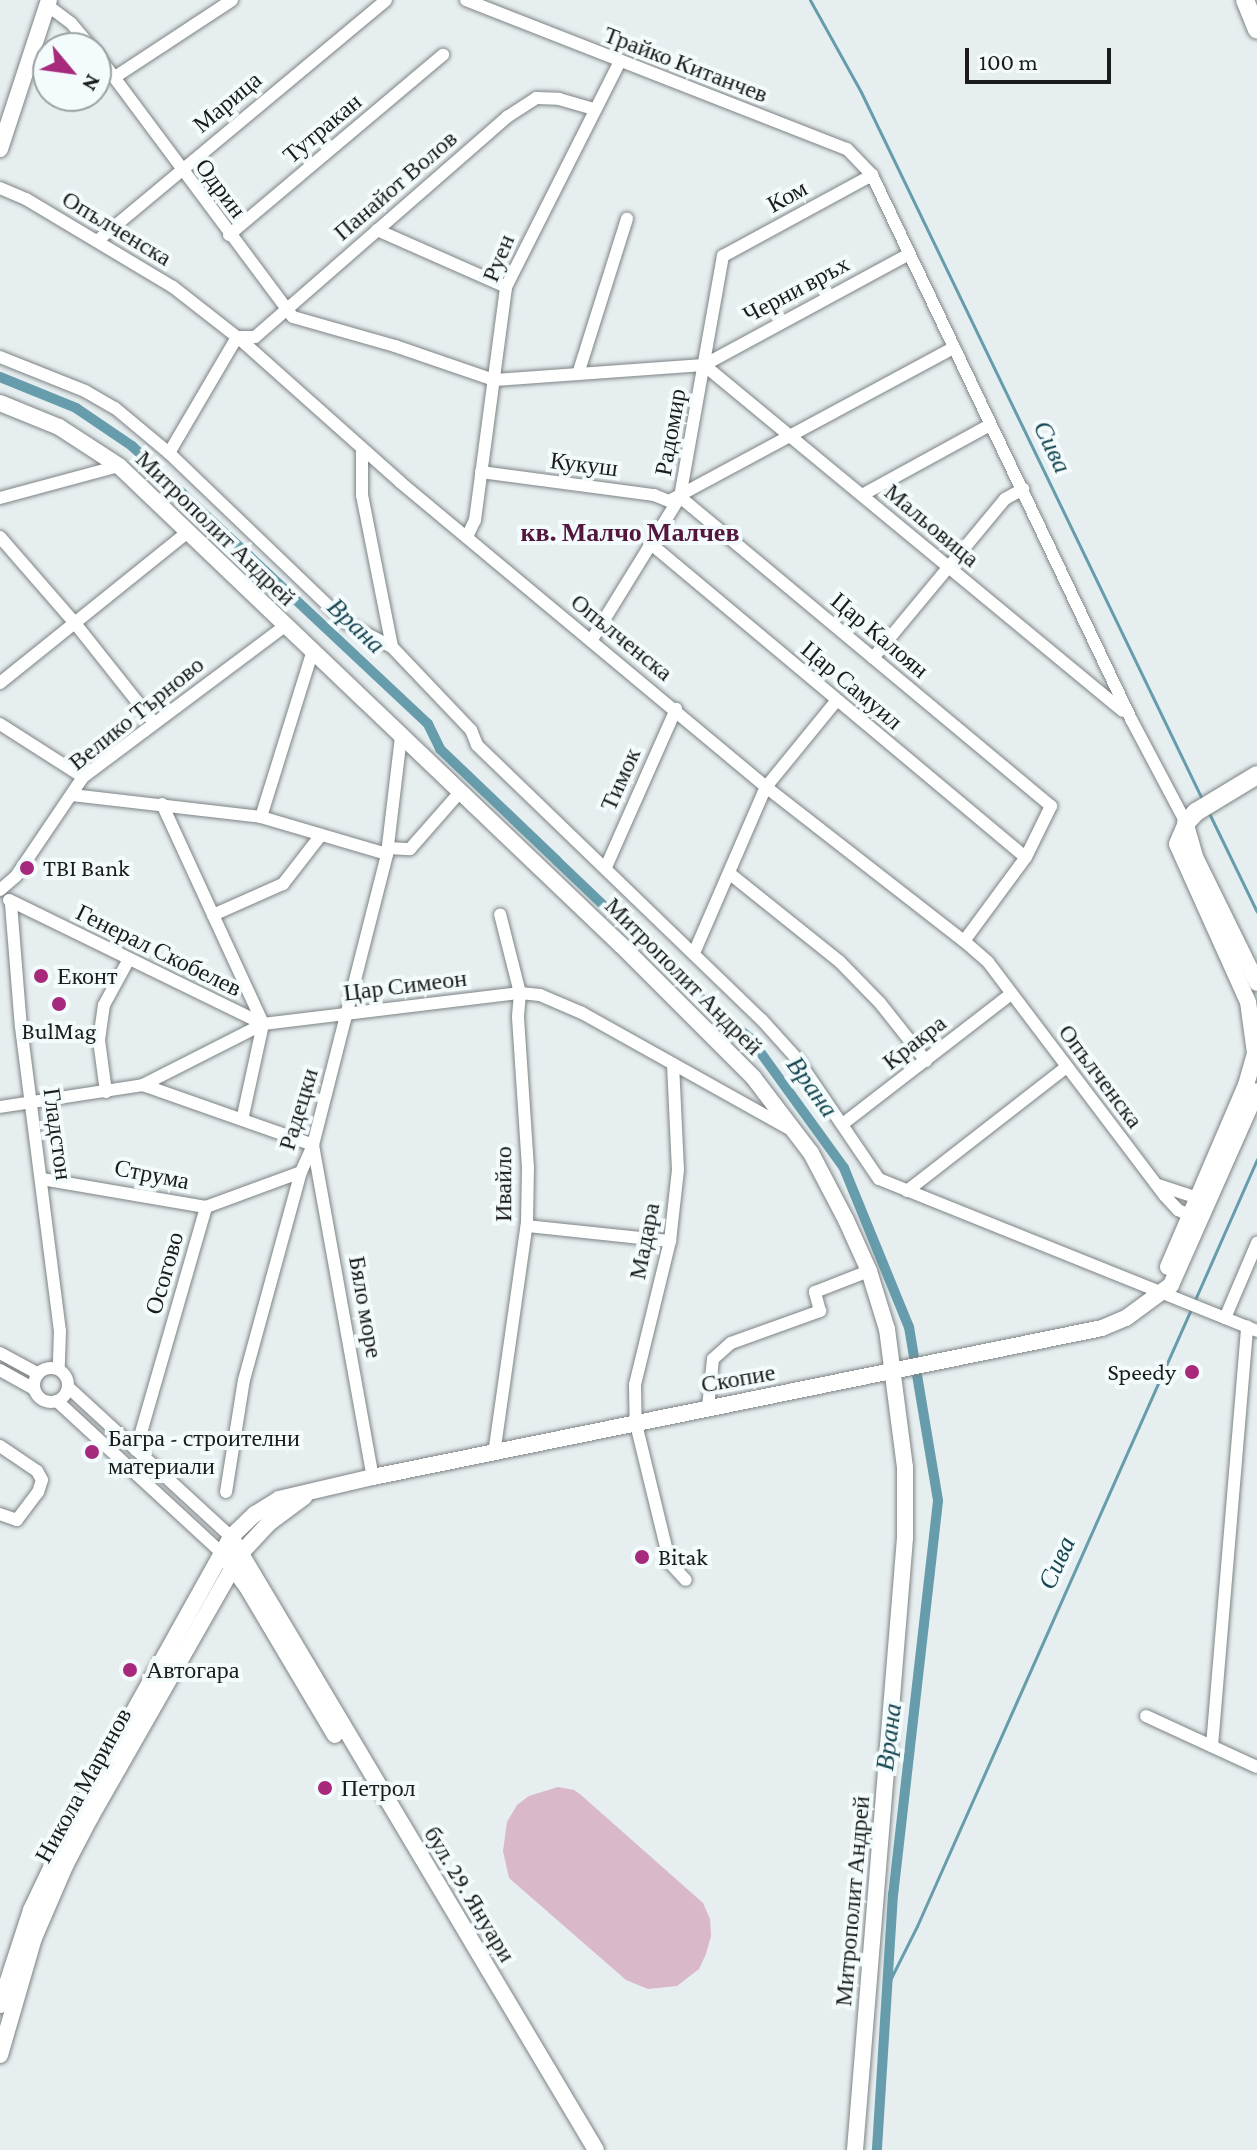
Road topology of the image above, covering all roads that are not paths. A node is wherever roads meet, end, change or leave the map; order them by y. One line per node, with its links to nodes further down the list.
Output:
1 (232, 0): 11 (street)
2 (386, 0): 14 (street, Марица)
3 (466, 0): 9 (street, Трайко Китанчев)
4 (1245, 0): 6 (main road)
5 (48, 2): 7 (street); 13 (street)
6 (1257, 30)
7 (79, 32)
8 (443, 55): 19 (street, Тутракан)
9 (620, 61): 12 (street, Руен); 15 (street, Трайко Китанчев)
10 (112, 73): 11 (street, Одрин)
11 (115, 77): 14 (street, Одрин)
12 (595, 109): 18 (street, Панайот Волов); 23 (street, Руен)
13 (0, 149)
14 (180, 170): 19 (street, Одрин); 20 (street, Марица)
15 (872, 175): 21 (street); 22 (street, Ком)
16 (0, 188): 20 (street, Опълченска)
17 (627, 219): 29 (street)
18 (377, 230): 23 (street); 24 (street, Панайот Волов)
19 (229, 235): 24 (street, Одрин)
20 (97, 241): 25 (street, Опълченска)
21 (909, 254): 26 (street); 28 (street, Черни връх)
22 (723, 256): 28 (street, Радомир)
23 (506, 287): 30 (street, Руен)
24 (285, 309): 25 (street, Панайот Волов); 30 (street)
25 (237, 337): 34 (street, Опълченска); 35 (street, Митрополит Андрей)
26 (953, 348): 32 (street); 33 (street)
27 (0, 357): 35 (street, Митрополит Андрей)
28 (704, 365): 29 (street); 33 (street, Мальовица); 40 (street, Радомир)
29 (578, 374): 30 (street)
30 (494, 380): 37 (street, Руен)
31 (0, 403): 36 (street, Митрополит Андрей)
32 (990, 425): 38 (street); 39 (street)
33 (790, 436): 39 (street, Мальовица); 40 (street)
34 (362, 449): 44 (street, Опълченска); 50 (street)
35 (169, 453): 50 (street, Митрополит Андрей)
36 (119, 466): 41 (street); 42 (street, Митрополит Андрей)
37 (481, 472): 40 (street, Кукуш); 44 (street, Руен)
38 (1023, 489): 46 (street); 56 (street)
39 (862, 495): 46 (street, Мальовица)
40 (680, 497): 45 (street, Радомир); 52 (street, Цар Калоян)
41 (0, 498)
42 (188, 532): 47 (street); 48 (street, Митрополит Андрей)
43 (0, 537): 47 (street)
44 (467, 537): 49 (street, Опълченска)
45 (651, 544): 49 (street, Радомир); 54 (street, Цар Самуил)
46 (949, 568): 52 (street); 56 (street, Мальовица)
47 (74, 622): 53 (street); 57 (street)
48 (285, 626): 51 (street, Митрополит Андрей); 57 (street, Велико Търново)
49 (591, 641): 55 (street, Опълченска)
50 (392, 647): 71 (street, Митрополит Андрей)
51 (312, 653): 59 (street, Митрополит Андрей); 66 (street)
52 (873, 658): 70 (street, Цар Калоян)
53 (0, 683)
54 (837, 700): 62 (street); 70 (street, Цар Самуил)
55 (676, 709): 62 (street, Опълченска); 71 (street, Тимок)
56 (1131, 719): 67 (street)
57 (154, 723): 61 (street, Велико Търново)
58 (0, 724): 61 (street)
59 (401, 736): 63 (street, Митрополит Андрей); 69 (street, Радецки)
60 (1257, 775): 67 (main road)
61 (83, 777): 64 (street, Велико Търново)
62 (766, 787): 72 (street); 77 (street, Опълченска)
63 (460, 792): 69 (street); 95 (street, Митрополит Андрей)
64 (72, 795): 65 (street); 73 (street, Велико Търново)
65 (162, 804): 66 (street); 76 (street)
66 (261, 817): 68 (street)
67 (1191, 818): 80 (street); 101 (street)
68 (321, 835): 69 (street); 76 (street)
69 (388, 851): 83 (street, Радецки)
70 (1026, 857): 77 (street)
71 (606, 867): 78 (street, Митрополит Андрей)
72 (729, 873): 78 (street); 85 (street)
73 (1, 889): 74 (street)
74 (11, 904): 79 (street, Генерал Скобелев); 91 (street, Гладстон)
75 (500, 914): 81 (street, Ивайло)
76 (213, 915): 84 (street)
77 (964, 941): 82 (street, Опълченска)
78 (694, 953): 94 (street, Митрополит Андрей)
79 (129, 959): 84 (street, Генерал Скобелев); 90 (street)
80 (1257, 983)
81 (520, 993): 83 (street, Цар Симеон); 86 (street, Цар Симеон); 104 (street, Ивайло)
82 (1011, 994): 85 (street, Кракра); 87 (street, Опълченска)
83 (348, 1015): 84 (street, Цар Симеон); 96 (street, Радецки)
84 (263, 1024): 88 (street, Цар Симеон); 93 (street)
85 (926, 1061): 94 (street, Кракра)
86 (673, 1064): 95 (street, Цар Симеон); 105 (street, Мадара)
87 (1066, 1067): 99 (street, Опълченска); 100 (street)
88 (143, 1085): 90 (street, Цар Симеон); 93 (street)
89 (1257, 1091): 101 (street)
90 (106, 1092): 91 (street, Цар Симеон)
91 (31, 1103): 92 (street, Цар Симеон); 98 (street, Гладстон)
92 (0, 1107)
93 (242, 1120): 96 (street)
94 (844, 1123): 100 (street, Митрополит Андрей)
95 (797, 1134): 107 (street, Митрополит Андрей)
96 (313, 1145): 97 (street, Радецки); 124 (street, Бяло море)
97 (301, 1172): 102 (street, Осогово); 126 (street, Радецки)
98 (42, 1179): 102 (street, Струма); 112 (street, Гладстон)
99 (1158, 1185): 101 (street); 103 (street, Опълченска)
100 (907, 1191): 108 (street, Митрополит Андрей)
101 (1202, 1199): 103 (street)
102 (206, 1207): 122 (street, Осогово)
103 (1194, 1218): 108 (street)
104 (527, 1226): 105 (street); 123 (street, Ивайло)
105 (670, 1241): 120 (street, Мадара)
106 (1257, 1243): 109 (street)
107 (869, 1271): 114 (street, Митрополит Андрей); 119 (street)
108 (1170, 1294): 109 (street, Митрополит Андрей); 114 (street, Скопие)
109 (1225, 1318): 110 (street, Митрополит Андрей)
110 (1252, 1328): 134 (street)
111 (0, 1353): 115 (street)
112 (59, 1369): 115 (street); 116 (street)
113 (0, 1370): 117 (street)
114 (898, 1370): 119 (street, Скопие); 140 (street, Митрополит Андрей)
115 (37, 1373): 117 (street)
116 (68, 1387): 118 (street); 122 (street)
117 (34, 1389): 118 (street)
118 (57, 1401): 129 (street)
119 (708, 1407): 120 (street, Скопие)
120 (636, 1424): 123 (street, Скопие); 130 (street, Мадара)
121 (0, 1446): 127 (street)
122 (136, 1450): 128 (street)
123 (494, 1454): 124 (street, Скопие)
124 (373, 1477): 125 (street, Скопие)
125 (312, 1491): 128 (street, Скопие); 129 (street, Скопие)
126 (226, 1492)
127 (0, 1514)
128 (231, 1537): 129 (street, бул. 29. Януари)
129 (232, 1557): 131 (street, бул. 29. Януари); 132 (street, Никола Маринов); 136 (street, Никола Маринов); 139 (street, бул. 29. Януари)
130 (686, 1580)
131 (247, 1587): 132 (street); 138 (street, бул. 29. Януари)
132 (216, 1595): 137 (street, Никола Маринов)
133 (1146, 1716): 134 (street)
134 (1212, 1746): 135 (street)
135 (1257, 1767)
136 (0, 2005)
137 (0, 2055)
138 (584, 2150)
139 (596, 2150)
140 (855, 2150)

